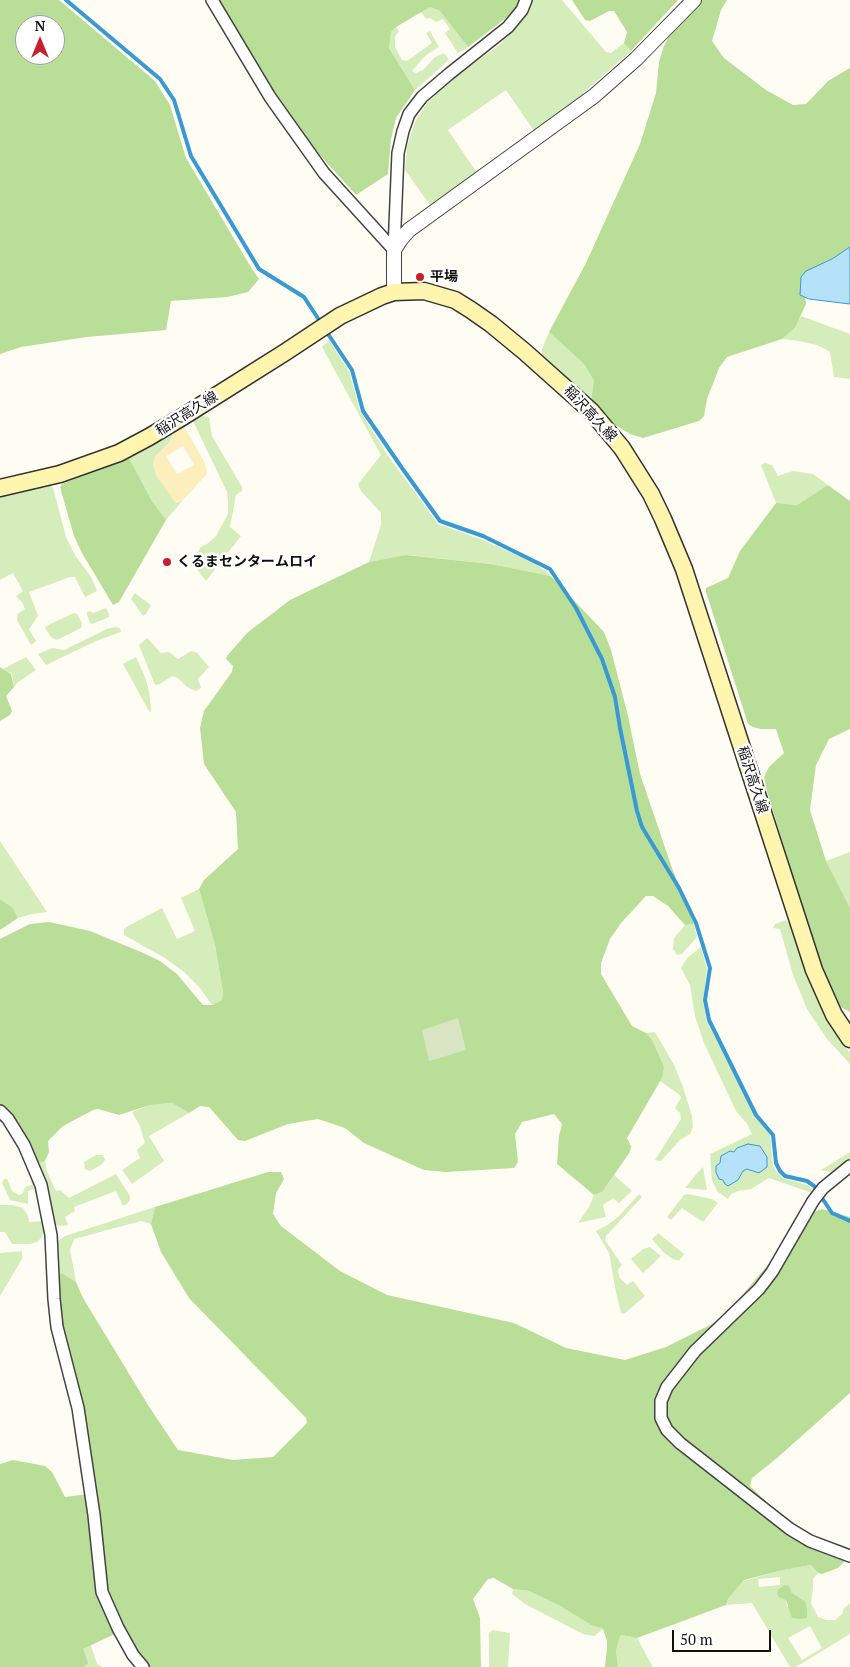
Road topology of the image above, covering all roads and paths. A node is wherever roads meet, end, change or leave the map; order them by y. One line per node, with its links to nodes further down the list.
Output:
1 (212, 0): 4 (street)
2 (526, 0): 4 (street)
3 (694, 0): 4 (street)
4 (394, 250): 5 (street)
5 (394, 292): 6 (main road, 稲沢高久線); 7 (main road, 稲沢高久線)
6 (0, 488)
7 (850, 1039)
8 (0, 1111): 11 (street)
9 (850, 1166): 10 (street)
10 (850, 1556)
11 (143, 1667)

